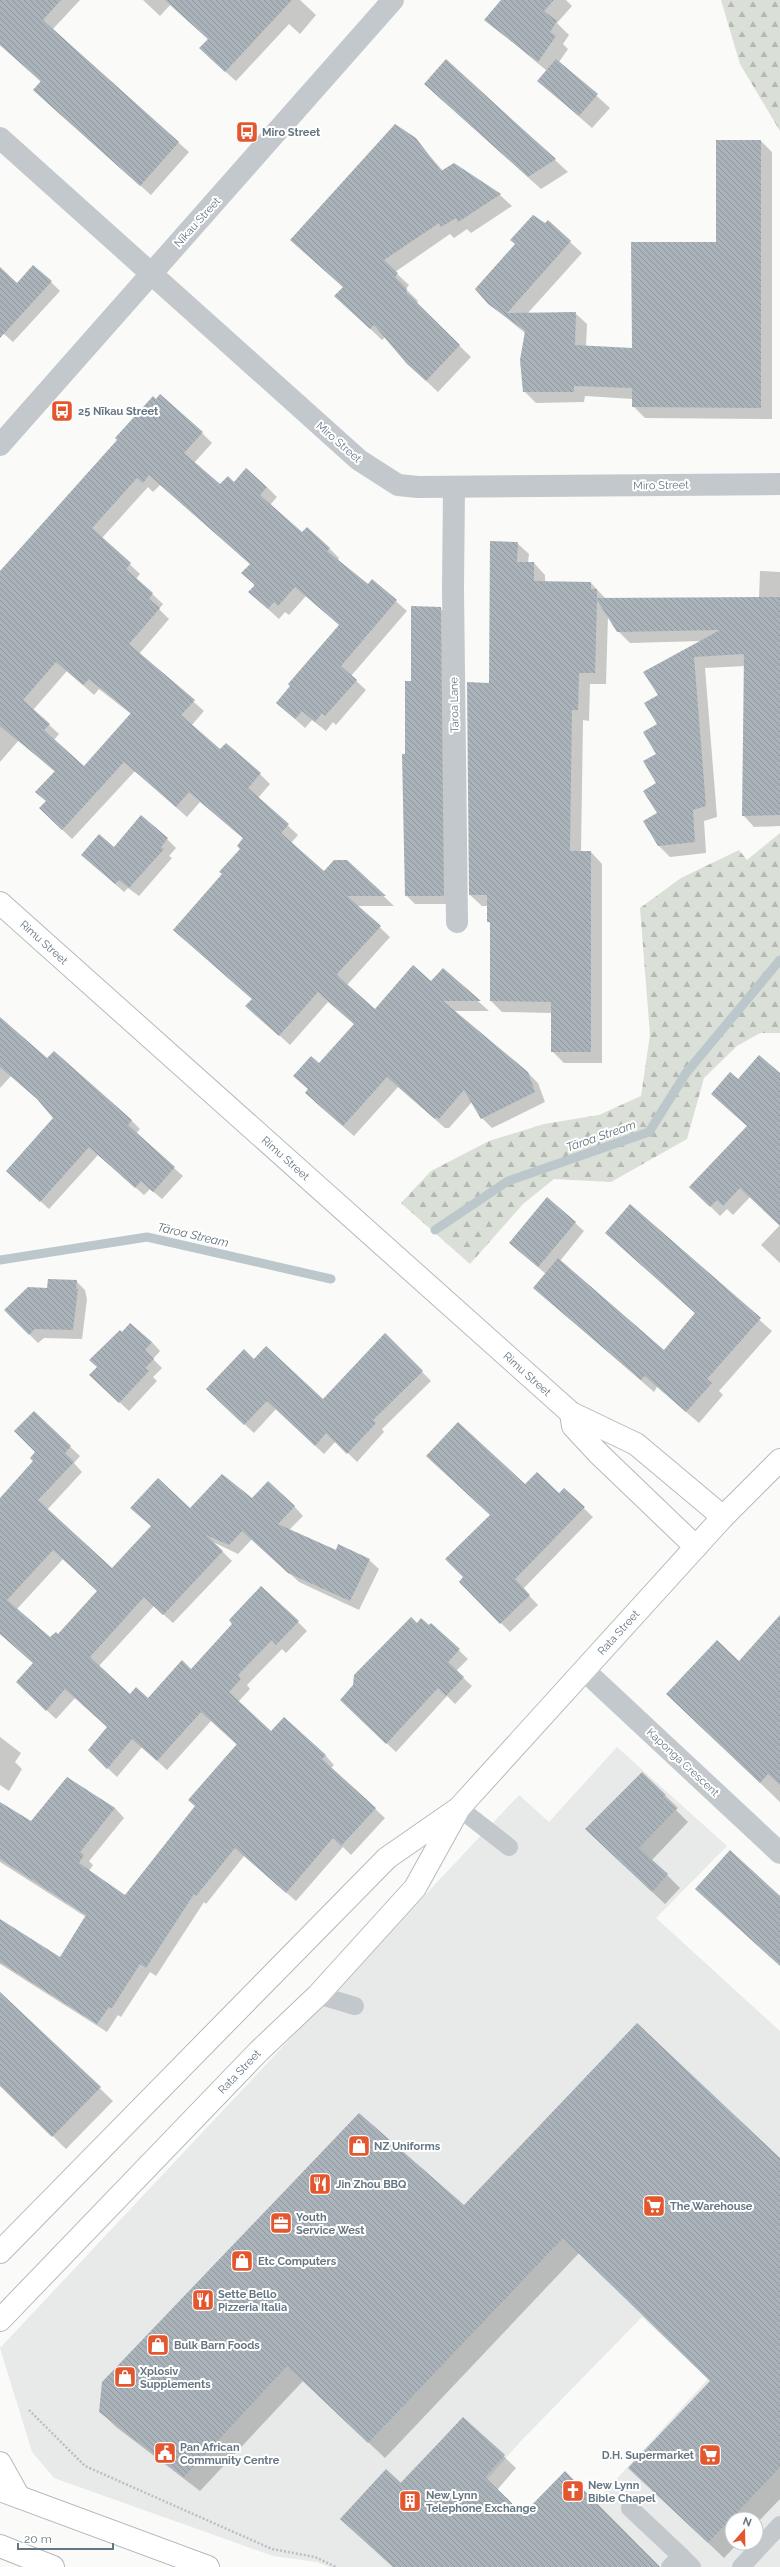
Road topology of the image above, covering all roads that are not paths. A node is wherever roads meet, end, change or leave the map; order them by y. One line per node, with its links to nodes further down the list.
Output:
1 (393, 0): 3 (street, Nīkau Street)
2 (0, 138): 3 (street, Miro Street)
3 (151, 274): 4 (street, Nīkau Street); 6 (street, Miro Street)
4 (0, 445)
5 (780, 484): 6 (street, Miro Street)
6 (454, 487): 8 (street, Tāroa Lane)
7 (0, 903): 9 (main road, Rimu Street)
8 (457, 922)
9 (571, 1413): 11 (main road, Rimu Street); 12 (main road, Rimu Street)
10 (780, 1460): 11 (main road, Rata Street)
11 (723, 1517): 12 (main road, Rata Street)
12 (696, 1547): 13 (main road, Rata Street)
13 (585, 1671): 14 (main road, Rata Street); 16 (street, Kaponga Crescent)
14 (459, 1808): 15 (lane); 17 (main road, Rata Street); 19 (main road, Rata Street)
15 (509, 1847)
16 (780, 1853)
17 (318, 1995): 18 (lane); 20 (main road, Rata Street)
18 (355, 2006)
19 (0, 2252)
20 (0, 2320)
21 (0, 2463): 22 (main road)
22 (10, 2493): 28 (main road)
23 (630, 2508): 26 (lane)
24 (780, 2524): 29 (lane)
25 (0, 2546): 27 (main road)
26 (681, 2563)
27 (54, 2567)
28 (208, 2567)
29 (741, 2567)

